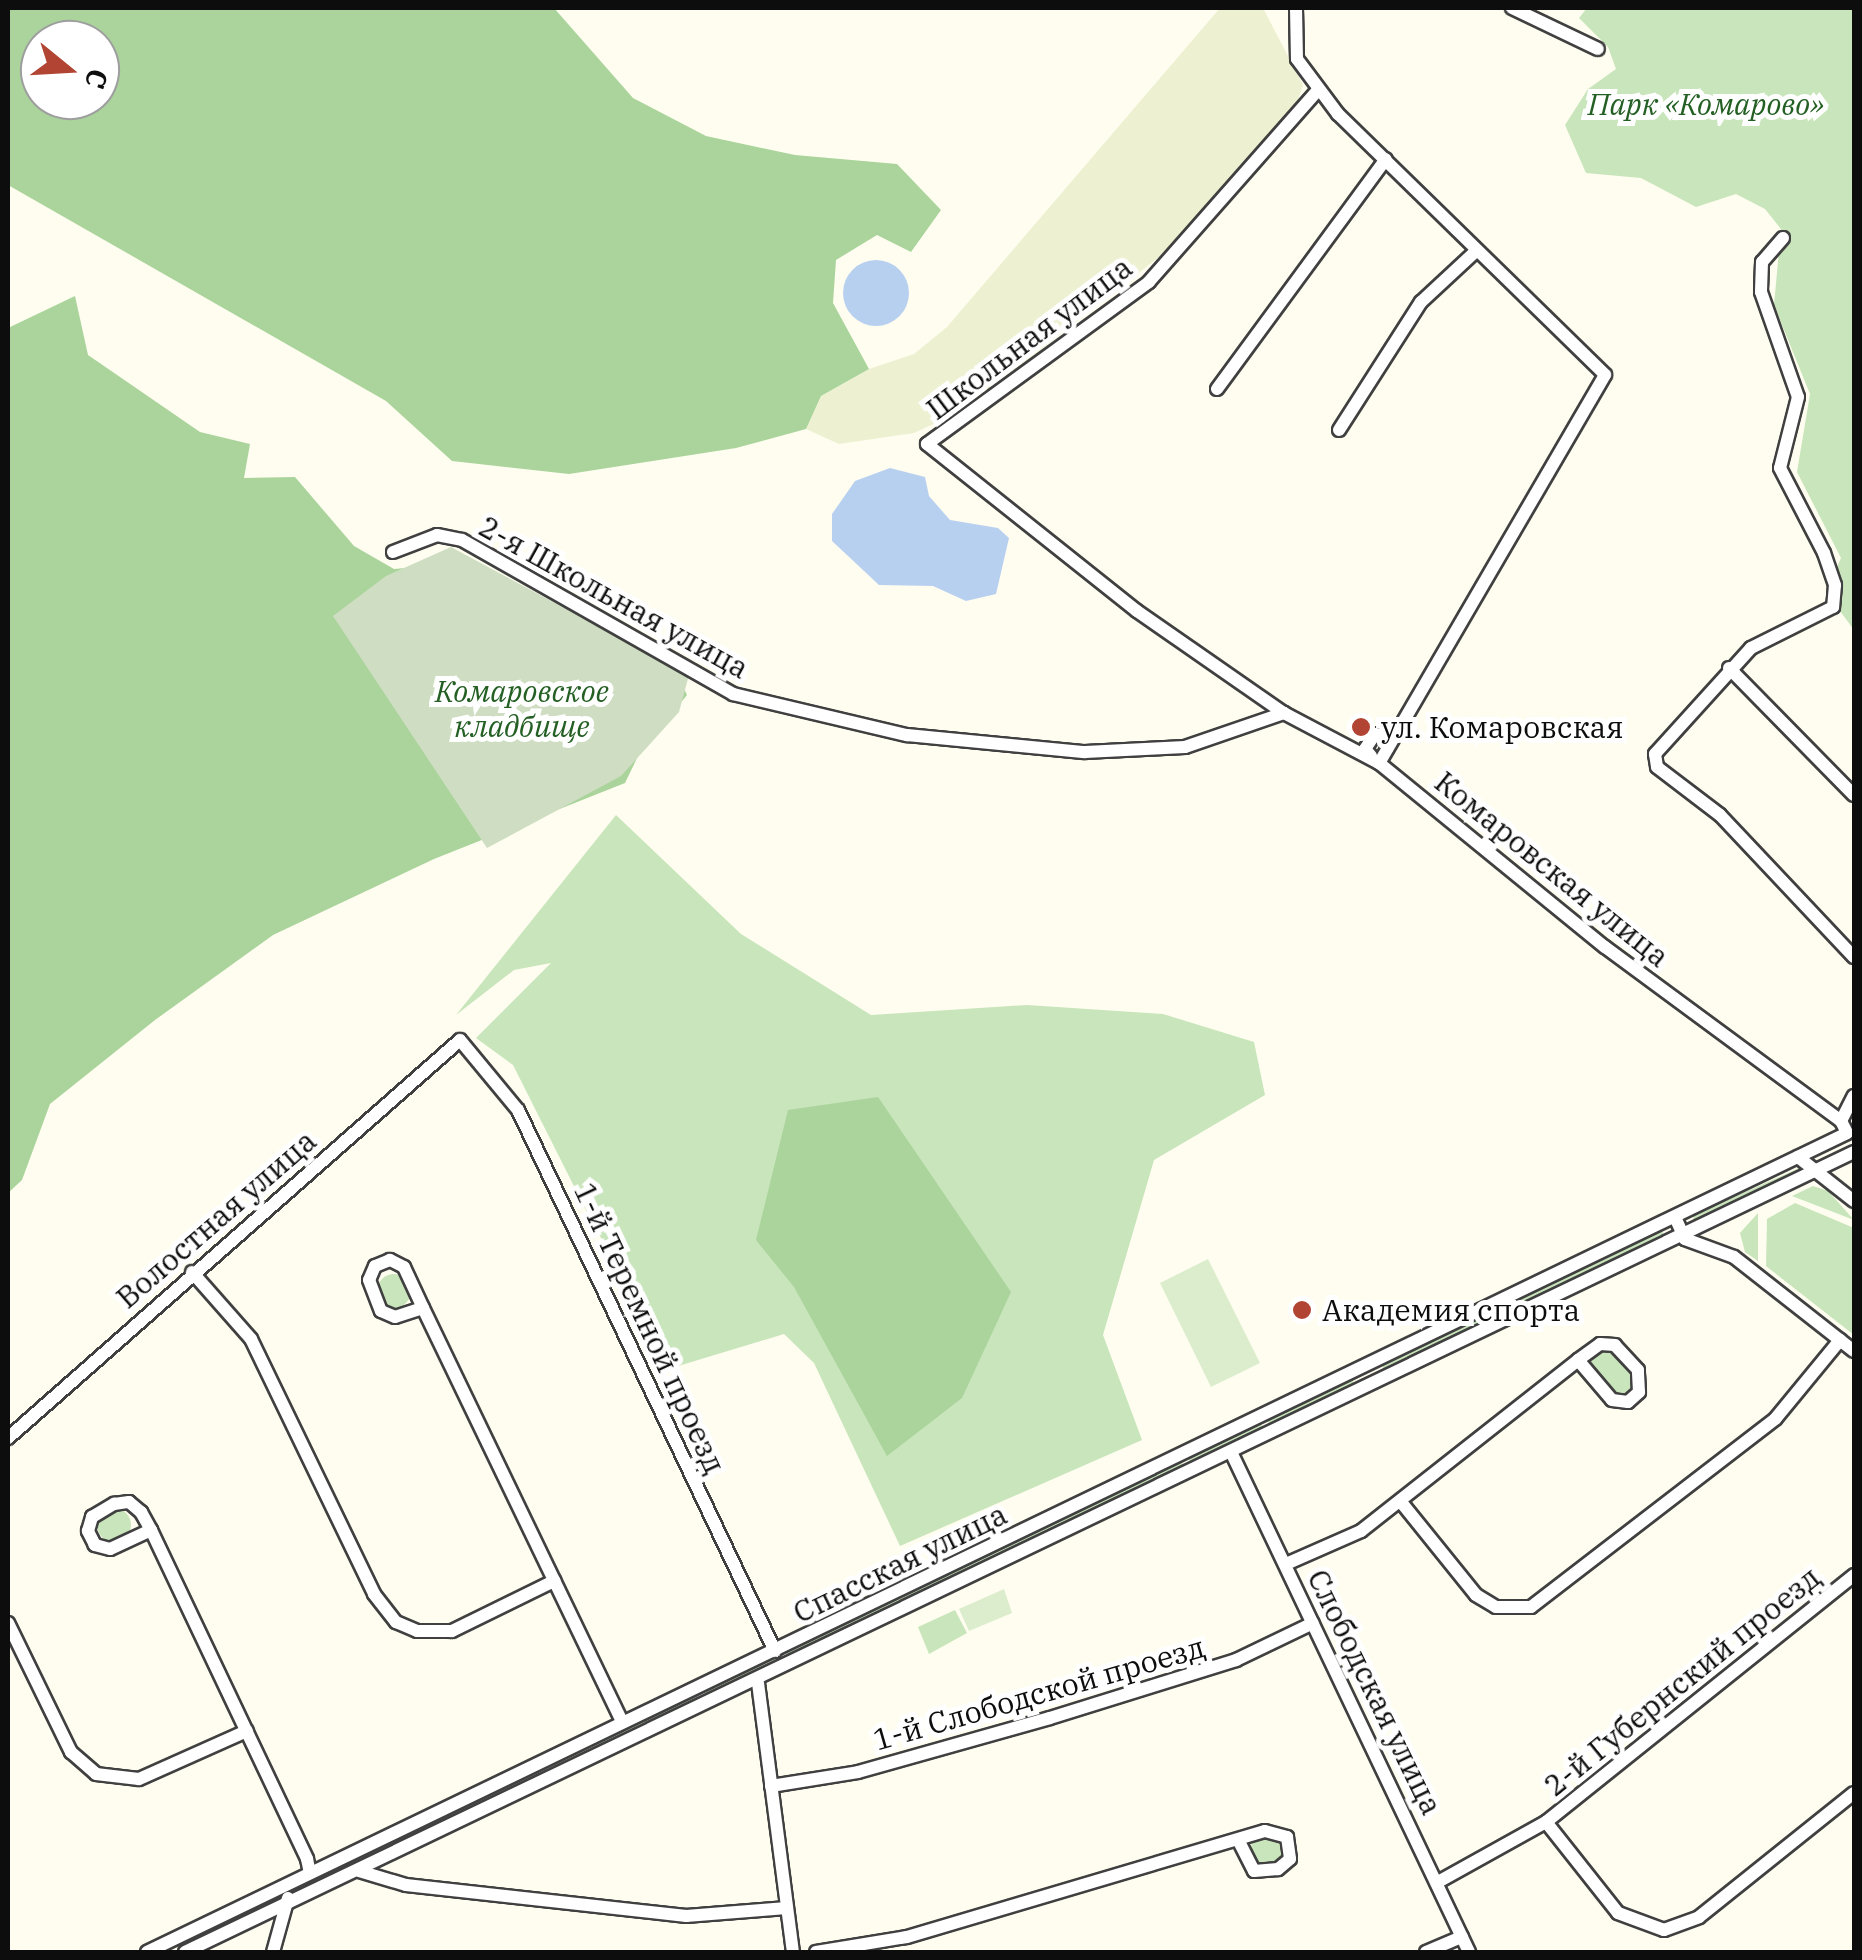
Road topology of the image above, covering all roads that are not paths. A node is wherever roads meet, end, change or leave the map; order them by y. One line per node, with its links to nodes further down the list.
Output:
1 (1296, 8): 4 (street)
2 (1512, 8): 3 (street)
3 (1598, 49)
4 (1318, 90): 5 (street); 10 (street, Школьная улица)
5 (1386, 160): 7 (street); 8 (street)
6 (1783, 238): 12 (street)
7 (1476, 251): 9 (street); 14 (street)
8 (1217, 389)
9 (1339, 430)
10 (926, 444): 13 (street, Комаровская улица)
11 (392, 552): 13 (street, 2-я Школьная улица)
12 (1730, 668): 16 (street); 17 (street)
13 (1284, 713): 15 (street, Комаровская улица)
14 (1386, 750): 15 (street); 15 (street)
15 (1377, 761): 20 (street, Комаровская улица)
16 (1854, 795)
17 (1854, 957)
18 (460, 1040): 27 (street, Волостная улица); 43 (street, 1-й Теремной проезд)
19 (1854, 1096): 20 (street)
20 (1847, 1130): 22 (street, Спасская улица)
21 (1854, 1152): 23 (street, Спасская улица)
22 (1798, 1157): 23 (street); 25 (street, Спасская улица)
23 (1821, 1174): 24 (street); 26 (street, Спасская улица)
24 (1854, 1201)
25 (1674, 1216): 26 (street); 32 (street, Спасская улица)
26 (1685, 1238): 29 (street); 33 (street, Спасская улица)
27 (192, 1272): 34 (street, Волостная улица); 40 (street)
28 (423, 1308): 28 (street); 40 (street)
29 (1840, 1340): 30 (street); 36 (street)
30 (1854, 1352)
31 (1578, 1360): 31 (street); 36 (street)
32 (1360, 1368): 33 (street); 43 (street, Спасская улица)
33 (1369, 1389): 35 (street, Спасская улица)
34 (8, 1438)
35 (1232, 1454): 38 (street, Слободская улица); 44 (street, Спасская улица)
36 (1401, 1502): 38 (street)
37 (151, 1530): 37 (street); 46 (street)
38 (1286, 1564): 42 (street, Слободская улица)
39 (1853, 1579): 49 (street, 2-й Губернский проезд)
40 (554, 1581): 45 (street)
41 (8, 1623): 46 (street)
42 (1313, 1623): 47 (street, 1-й Слободской проезд); 53 (street, Слободская улица)
43 (776, 1651): 45 (street, Спасская улица)
44 (758, 1683): 47 (street); 51 (street, Спасская улица)
45 (622, 1722): 52 (street, Спасская улица)
46 (247, 1731): 52 (street)
47 (771, 1786): 56 (street)
48 (1854, 1793): 49 (street, 2-й Губернский проезд)
49 (1546, 1822): 53 (street, 2-й Губернский проезд)
50 (1238, 1840): 58 (street)
51 (359, 1871): 55 (street, Спасская улица); 56 (street)
52 (310, 1873): 54 (street, Спасская улица)
53 (1438, 1882): 57 (street, Слободская улица)
54 (285, 1886): 55 (street); 59 (street, Спасская улица)
55 (289, 1903): 60 (street, Спасская улица); 61 (street)
56 (787, 1908): 62 (street)
57 (1462, 1937): 65 (street); 66 (street, Слободская улица)
58 (907, 1938): 63 (street); 64 (street)
59 (147, 1952)
60 (185, 1952)
61 (273, 1952)
62 (793, 1952)
63 (816, 1952)
64 (912, 1952)
65 (1426, 1952)
66 (1470, 1952)

